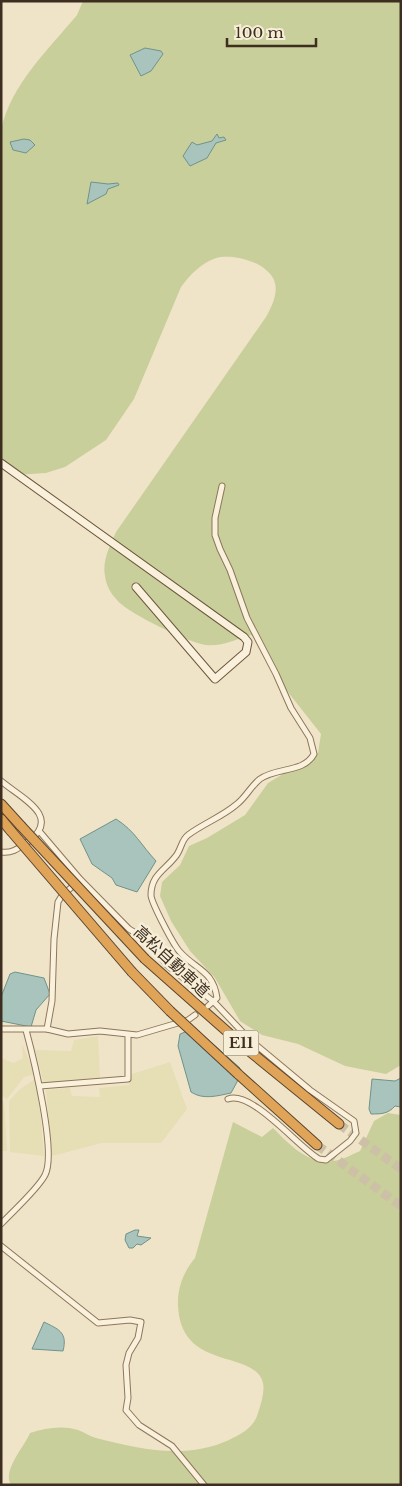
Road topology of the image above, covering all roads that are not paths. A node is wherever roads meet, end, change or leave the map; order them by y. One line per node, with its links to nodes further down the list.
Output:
1 (1, 463): 3 (street)
2 (222, 486): 10 (street)
3 (136, 587)
4 (1, 782): 7 (street)
5 (1, 804): 21 (highway, 高松自動車道 / E11, bridge)
6 (1, 819): 22 (highway, 高松自動車道 / E11, bridge)
7 (40, 832): 8 (street); 9 (street)
8 (1, 852)
9 (80, 879): 10 (street); 14 (street)
10 (214, 1002): 11 (street); 20 (street)
11 (208, 1006)
12 (196, 1015): 16 (street)
13 (1, 1028): 15 (street)
14 (47, 1029): 15 (street); 16 (street)
15 (26, 1030): 18 (street)
16 (128, 1035): 19 (street)
17 (38, 1047): 18 (street)
18 (31, 1048): 19 (street)
19 (40, 1086): 23 (street)
20 (228, 1099)
21 (339, 1124)
22 (317, 1144)
23 (1, 1224)
24 (1, 1246): 25 (street)
25 (204, 1485)

